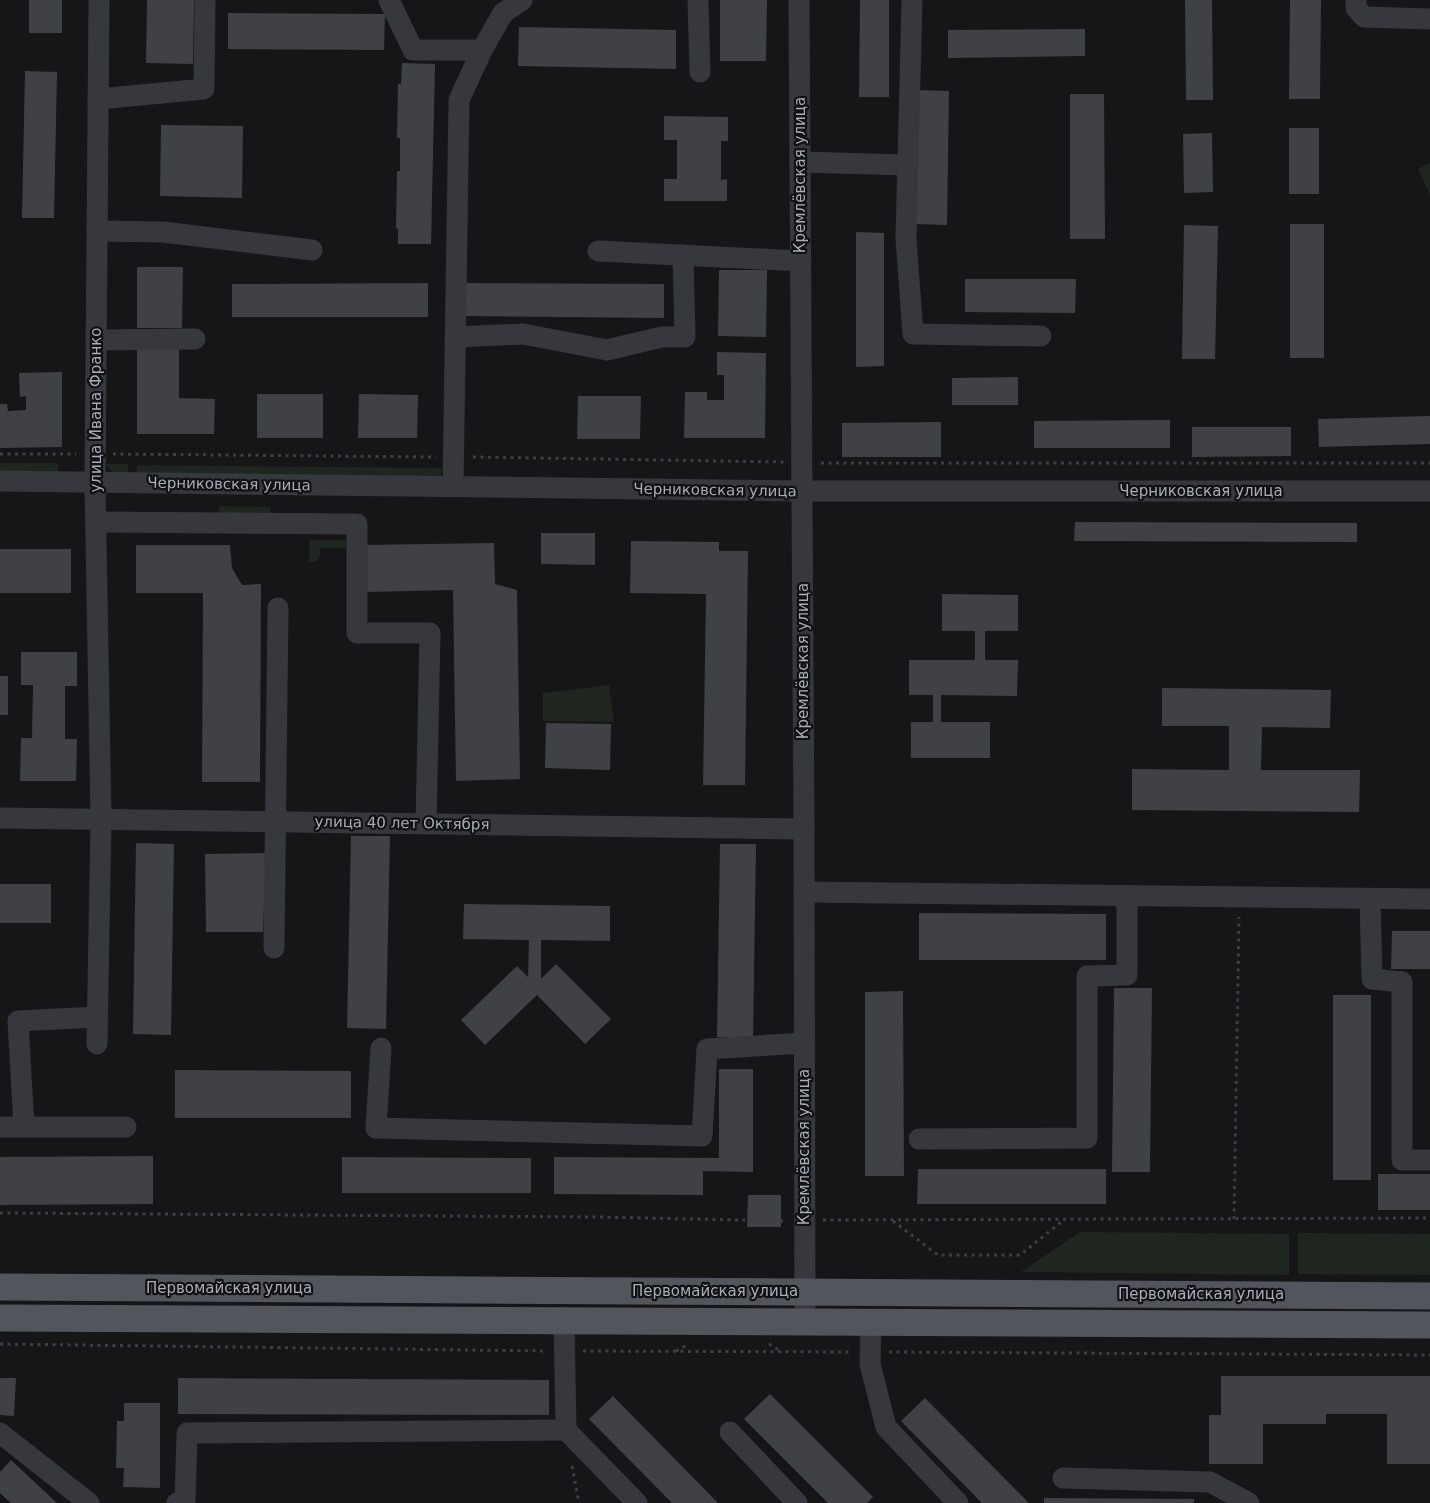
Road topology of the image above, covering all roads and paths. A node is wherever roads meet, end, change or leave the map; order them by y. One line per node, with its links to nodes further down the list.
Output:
1 (99, 0): 12 (street, улица Ивана Франко)
2 (205, 0): 12 (street)
3 (389, 0): 10 (street)
4 (522, 0): 10 (street)
5 (698, 0): 11 (street)
6 (799, 0): 13 (street, Кремлёвская улица)
7 (912, 0): 14 (street)
8 (1356, 0): 9 (street)
9 (1430, 19)
10 (482, 50): 21 (street)
11 (700, 72)
12 (98, 99): 15 (street, улица Ивана Франко)
13 (800, 162): 14 (street); 19 (street, Кремлёвская улица)
14 (907, 165): 20 (street)
15 (97, 231): 16 (street); 23 (street, улица Ивана Франко)
16 (312, 250)
17 (598, 251): 18 (street)
18 (683, 255): 19 (street); 21 (street)
19 (801, 261): 27 (street, Кремлёвская улица)
20 (1041, 336)
21 (455, 337): 26 (street)
22 (195, 339): 23 (street)
23 (97, 340): 24 (street, улица Ивана Франко)
24 (96, 453): 25 (path); 26 (path); 30 (street, улица Ивана Франко)
25 (0, 454)
26 (453, 457): 27 (path); 31 (street)
27 (802, 463): 28 (path); 32 (street, Кремлёвская улица)
28 (1430, 463)
29 (0, 481): 30 (street, Черниковская улица)
30 (95, 483): 31 (street, Черниковская улица); 34 (street, улица Ивана Франко)
31 (453, 486): 32 (street, Черниковская улица)
32 (803, 491): 33 (street, Черниковская улица); 40 (street, Кремлёвская улица)
33 (1430, 491)
34 (96, 522): 37 (street, улица Ивана Франко); 39 (street)
35 (278, 608): 38 (street)
36 (0, 818): 37 (street, улица 40 лет Октября)
37 (101, 819): 38 (street, улица 40 лет Октября); 47 (street, улица Ивана Франко)
38 (276, 822): 39 (street, улица 40 лет Октября); 46 (street)
39 (426, 824): 40 (street, улица 40 лет Октября)
40 (804, 829): 41 (street, Кремлёвская улица)
41 (804, 892): 42 (street); 48 (street, Кремлёвская улица)
42 (1127, 896): 43 (street); 54 (street)
43 (1239, 897): 44 (street); 58 (path)
44 (1370, 898): 45 (street); 55 (street)
45 (1430, 899)
46 (274, 948)
47 (97, 1017): 49 (street, улица Ивана Франко); 52 (street)
48 (804, 1043): 50 (street); 61 (street, Кремлёвская улица)
49 (97, 1044)
50 (381, 1048)
51 (0, 1127): 52 (street)
52 (24, 1127): 53 (street)
53 (126, 1127)
54 (919, 1139)
55 (1430, 1160)
56 (0, 1213): 61 (path)
57 (1430, 1218): 58 (path)
58 (1234, 1219): 60 (path)
59 (891, 1220): 60 (path); 60 (path); 61 (path)
60 (1065, 1220)
61 (804, 1221): 63 (street, Кремлёвская улица)
62 (0, 1287): 63 (main road, Первомайская улица)
63 (805, 1292): 64 (main road, Первомайская улица); 67 (street, Кремлёвская улица)
64 (1430, 1296)
65 (0, 1318): 66 (main road, Первомайская улица)
66 (564, 1321): 67 (main road, Первомайская улица); 71 (street)
67 (805, 1322): 68 (main road, Первомайская улица)
68 (871, 1322): 69 (main road, Первомайская улица); 72 (street)
69 (1430, 1325)
70 (0, 1344): 71 (path)
71 (563, 1351): 72 (path); 74 (street)
72 (869, 1352): 73 (path); 82 (street)
73 (1430, 1355)
74 (566, 1430): 79 (street); 80 (street)
75 (730, 1432): 81 (street)
76 (0, 1433): 78 (street)
77 (1063, 1478): 83 (street)
78 (89, 1503)
79 (177, 1503)
80 (637, 1503)
81 (797, 1503)
82 (958, 1503)
83 (1249, 1503)

